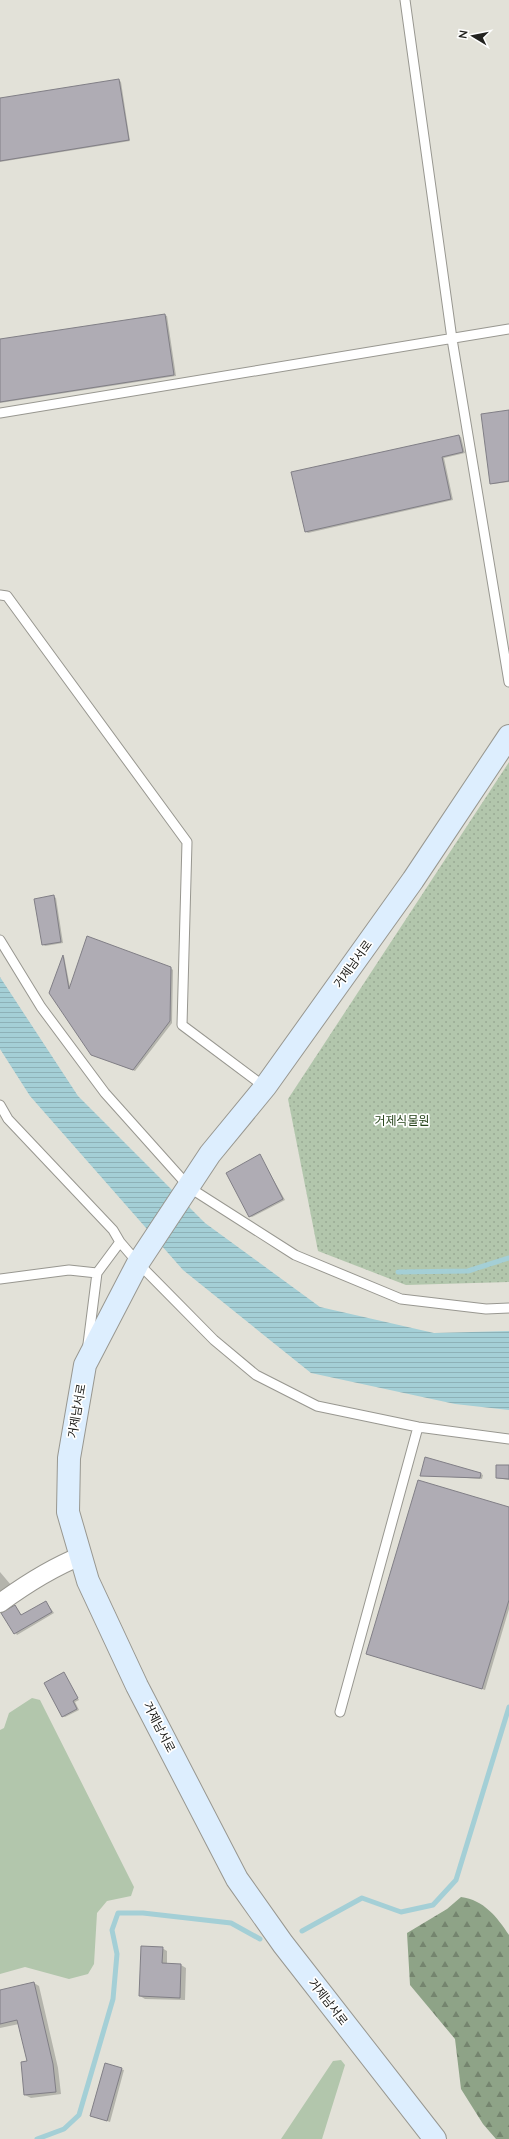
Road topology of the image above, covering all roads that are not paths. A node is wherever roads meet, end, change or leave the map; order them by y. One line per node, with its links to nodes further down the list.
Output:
1 (405, 0): 3 (lane)
2 (509, 329): 3 (lane)
3 (452, 339): 4 (lane); 6 (lane)
4 (0, 413)
5 (0, 595): 9 (lane)
6 (509, 682)
7 (509, 736): 9 (main road, 거제남서로)
8 (0, 940): 11 (lane)
9 (265, 1087): 11 (main road, 거제남서로)
10 (0, 1105): 12 (lane)
11 (190, 1188): 13 (main road, 거제남서로); 16 (lane)
12 (120, 1242): 13 (lane); 14 (lane)
13 (138, 1263): 17 (main road, 거제남서로); 18 (lane)
14 (97, 1272): 15 (lane); 17 (lane)
15 (0, 1279)
16 (509, 1308)
17 (85, 1365): 20 (main road, 거제남서로)
18 (418, 1427): 19 (lane); 22 (lane)
19 (509, 1439)
20 (81, 1556): 21 (street); 23 (main road, 거제남서로)
21 (0, 1603)
22 (340, 1712)
23 (435, 2139)

